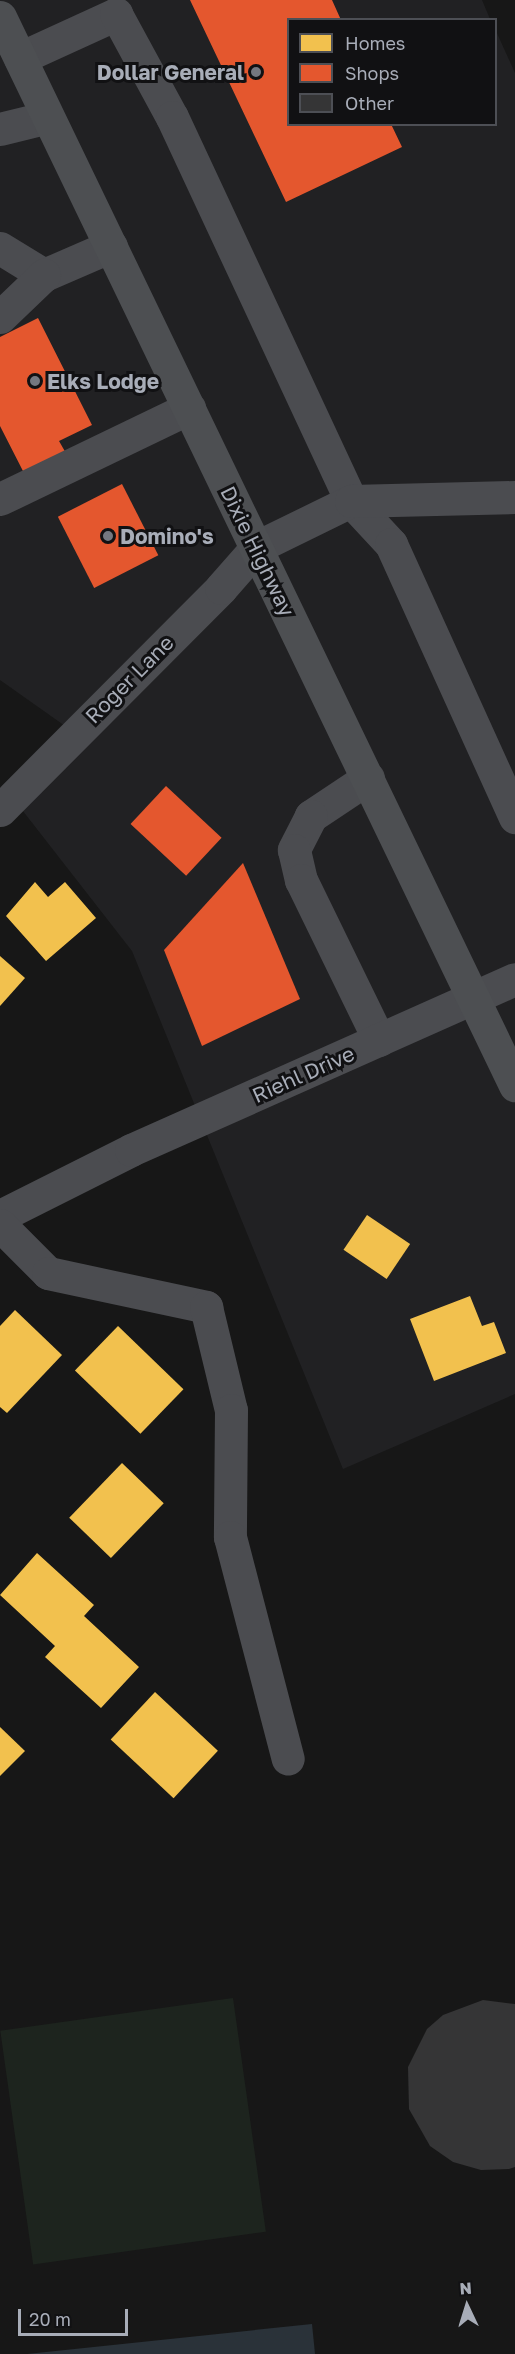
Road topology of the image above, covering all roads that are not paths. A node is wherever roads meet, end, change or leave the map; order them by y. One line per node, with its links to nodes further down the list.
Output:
1 (113, 7): 2 (street); 12 (street)
2 (7, 36): 3 (main road, Dixie Highway)
3 (48, 117): 4 (street); 5 (main road, Dixie Highway)
4 (0, 129)
5 (111, 246): 7 (street); 9 (main road, Dixie Highway)
6 (0, 248): 7 (street)
7 (44, 275): 8 (street)
8 (0, 317)
9 (189, 408): 11 (street); 13 (main road, Dixie Highway)
10 (515, 497): 12 (street)
11 (0, 499)
12 (351, 501): 13 (street); 16 (street)
13 (256, 547): 14 (main road, Dixie Highway); 15 (street, Roger Lane)
14 (368, 778): 18 (main road, Dixie Highway); 19 (street)
15 (0, 810)
16 (515, 817)
17 (515, 979): 18 (street, Riehl Drive)
18 (474, 998): 19 (street, Riehl Drive); 20 (main road, Dixie Highway)
19 (380, 1040): 21 (street, Riehl Drive)
20 (515, 1085)
21 (0, 1216)
22 (0, 1225): 23 (street)
23 (288, 1759)

